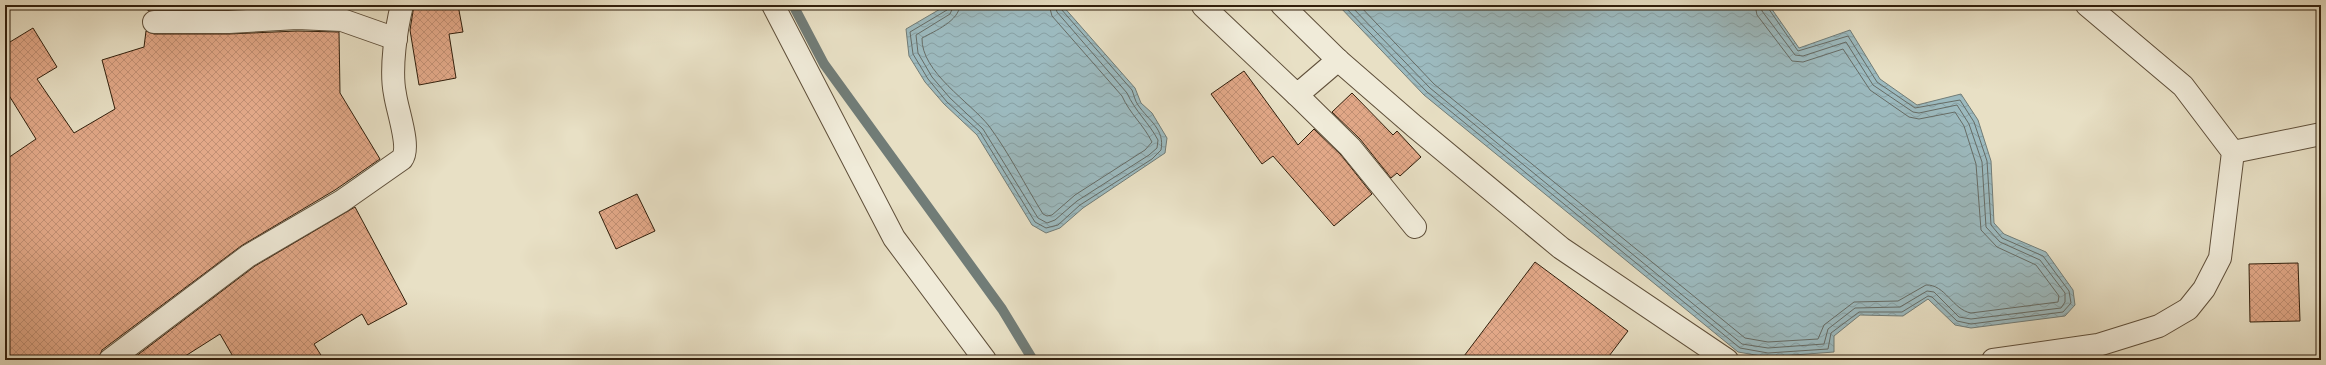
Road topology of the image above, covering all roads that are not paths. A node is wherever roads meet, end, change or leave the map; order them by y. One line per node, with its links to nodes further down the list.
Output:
1 (402, 5): 7 (street)
2 (774, 5): 14 (street)
3 (1282, 5): 8 (street)
4 (2087, 5): 11 (street)
5 (1203, 6): 9 (street)
6 (154, 22): 7 (street)
7 (396, 39): 13 (street)
8 (1338, 60): 9 (street); 15 (street)
9 (1297, 95): 12 (street)
10 (2321, 134): 11 (street)
11 (2233, 152): 16 (street)
12 (1415, 226)
13 (110, 360)
14 (985, 360)
15 (1727, 360)
16 (1992, 360)

